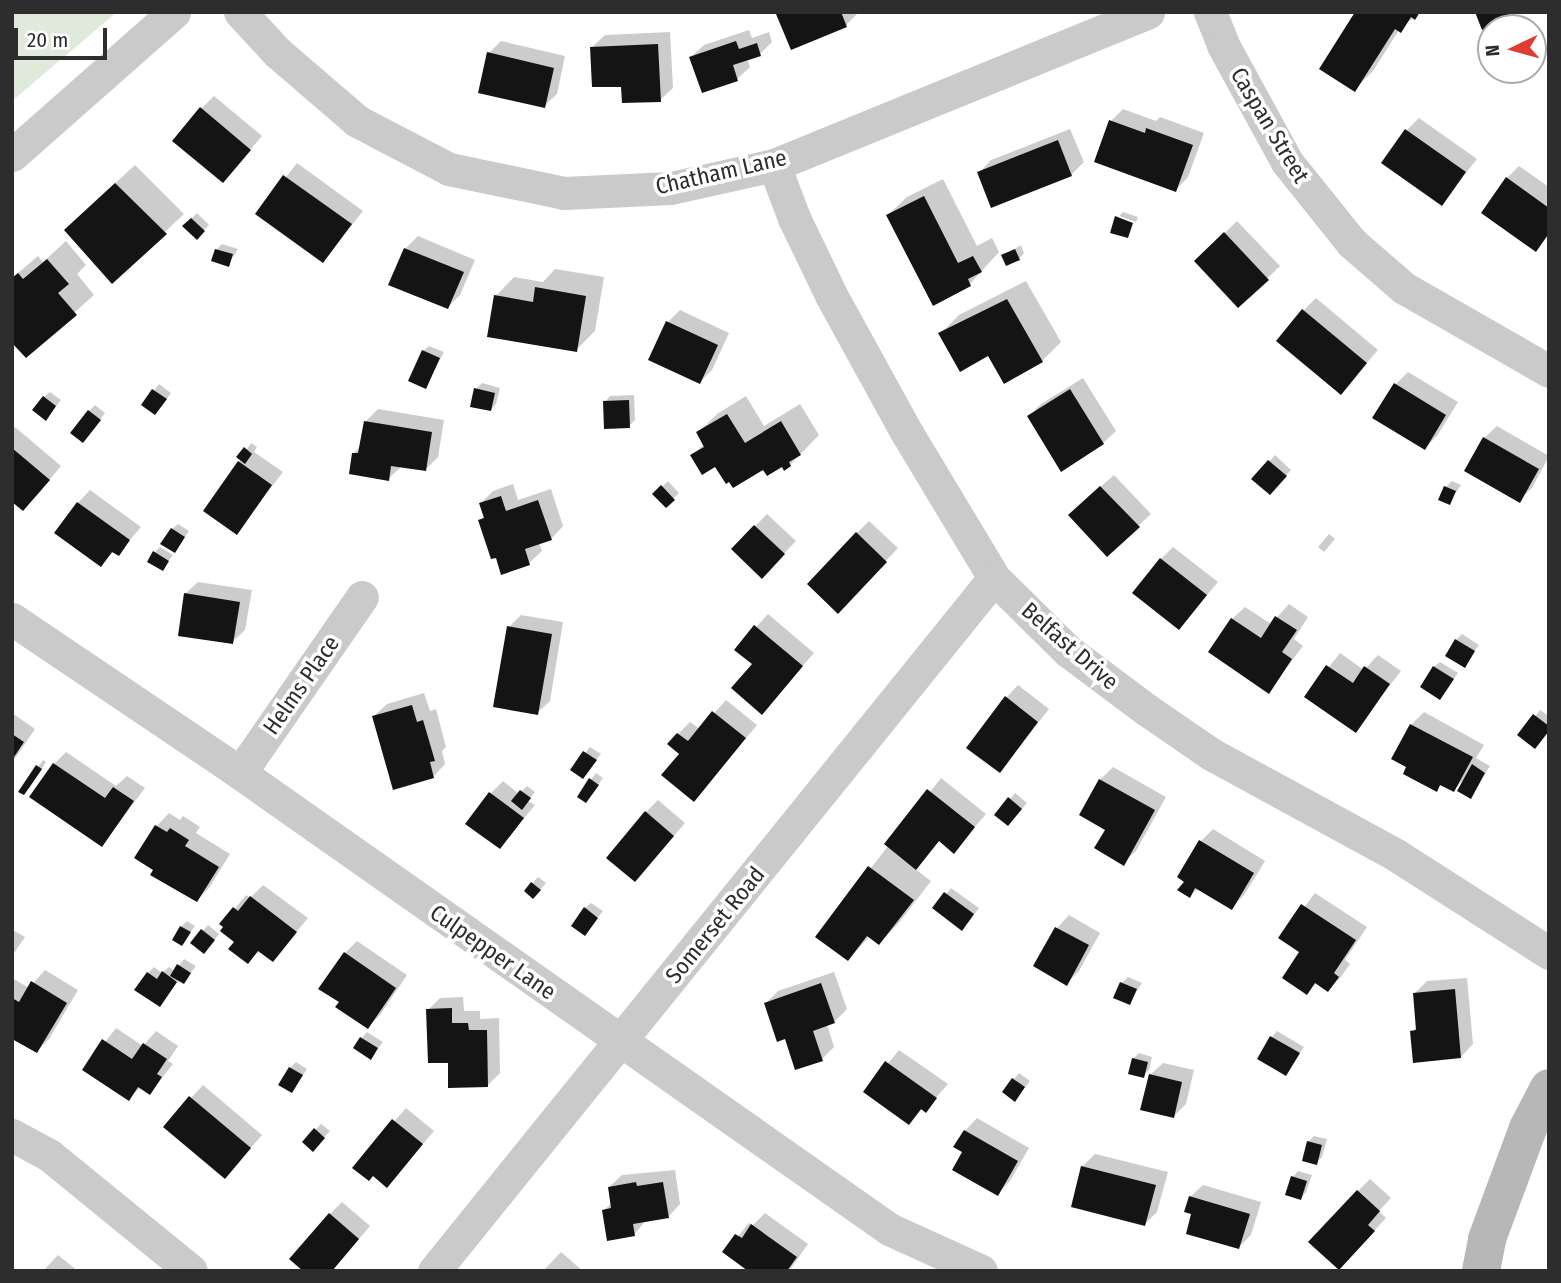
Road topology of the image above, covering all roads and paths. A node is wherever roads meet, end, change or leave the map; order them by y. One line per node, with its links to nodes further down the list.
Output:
1 (174, 12): 5 (street)
2 (240, 12): 6 (street, Chatham Lane)
3 (1148, 12): 6 (street, Chatham Lane)
4 (1210, 12): 7 (street, Caspan Street)
5 (12, 155)
6 (774, 165): 8 (street, Belfast Drive)
7 (1549, 371)
8 (994, 578): 12 (street, Belfast Drive); 13 (street, Somerset Road)
9 (362, 597): 11 (street, Helms Place)
10 (12, 619): 11 (street, Culpepper Lane)
11 (240, 773): 13 (street, Culpepper Lane)
12 (1549, 953)
13 (620, 1042): 17 (street, Somerset Road); 18 (street, Culpepper Lane)
14 (1549, 1088): 19 (street)
15 (12, 1135): 16 (street)
16 (191, 1271)
17 (434, 1271)
18 (981, 1271)
19 (1481, 1271)

